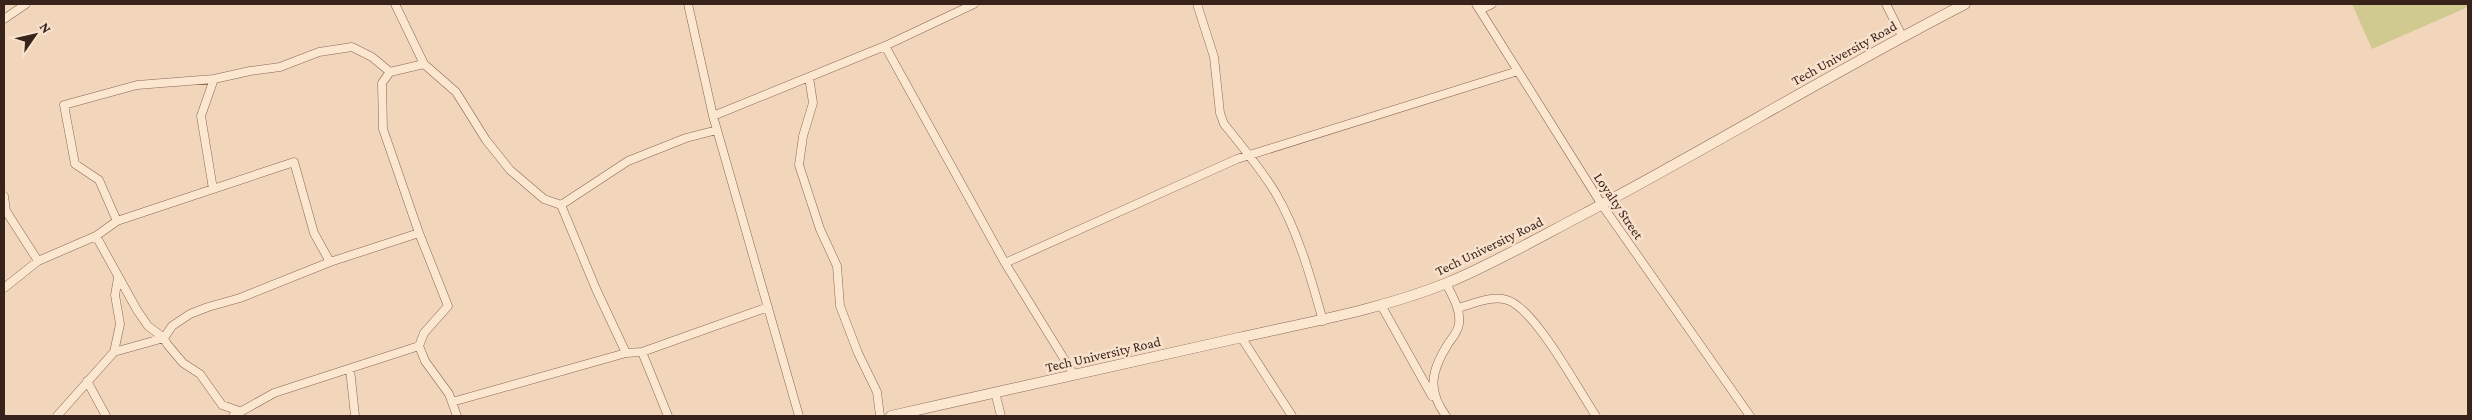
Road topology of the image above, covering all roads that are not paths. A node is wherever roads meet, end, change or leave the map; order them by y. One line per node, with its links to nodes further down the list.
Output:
1 (26, 4): 10 (street)
2 (395, 4): 13 (street)
3 (688, 4): 18 (street)
4 (974, 4): 12 (street)
5 (1196, 4): 20 (street)
6 (1492, 4): 9 (street)
7 (1886, 4): 11 (street)
8 (1965, 4): 11 (street, Tech University Road)
9 (1478, 7): 14 (street, Loyalty Street)
10 (4, 19)
11 (1902, 36): 24 (street, Tech University Road)
12 (885, 46): 16 (street); 30 (street)
13 (424, 64): 15 (street); 23 (street)
14 (1518, 71): 20 (street); 24 (street, Loyalty Street)
15 (390, 72): 17 (street); 26 (street)
16 (809, 77): 18 (street); 58 (street)
17 (214, 79): 21 (street); 25 (street)
18 (713, 116): 19 (street)
19 (717, 130): 23 (street); 35 (street)
20 (1249, 156): 30 (street); 37 (street)
21 (213, 189): 25 (street); 29 (street)
22 (4, 196): 28 (street)
23 (561, 205): 43 (street)
24 (1602, 205): 32 (street, Tech University Road); 50 (street, Loyalty Street)
25 (117, 221): 27 (street)
26 (419, 233): 29 (street); 40 (street)
27 (96, 236): 28 (street); 31 (street)
28 (38, 261): 33 (street)
29 (330, 262): 39 (street)
30 (1005, 263): 45 (street)
31 (118, 278): 39 (street); 41 (street)
32 (1446, 283): 34 (street, Tech University Road); 36 (street)
33 (4, 288)
34 (1381, 305): 37 (street, Tech University Road); 49 (street)
35 (768, 307): 42 (street); 57 (street)
36 (1458, 308): 49 (street); 63 (street)
37 (1323, 321): 38 (street, Tech University Road)
38 (1241, 337): 45 (street, Tech University Road); 61 (street)
39 (164, 338): 41 (street); 51 (street)
40 (418, 346): 44 (street); 48 (street)
41 (114, 352): 46 (street)
42 (642, 352): 43 (street); 56 (street)
43 (626, 353): 48 (street)
44 (350, 369): 51 (street); 54 (street)
45 (1074, 375): 47 (street, Tech University Road)
46 (87, 381): 52 (street); 53 (street)
47 (995, 392): 59 (street, Tech University Road); 60 (street)
48 (452, 402): 55 (street)
49 (1436, 402): 62 (street)
50 (1748, 413): 64 (street)
51 (236, 414)
52 (57, 416)
53 (106, 416)
54 (355, 416)
55 (457, 416)
56 (668, 416)
57 (799, 416)
58 (880, 416)
59 (891, 416)
60 (1001, 416)
61 (1292, 416)
62 (1446, 416)
63 (1596, 416)
64 (1738, 416)

